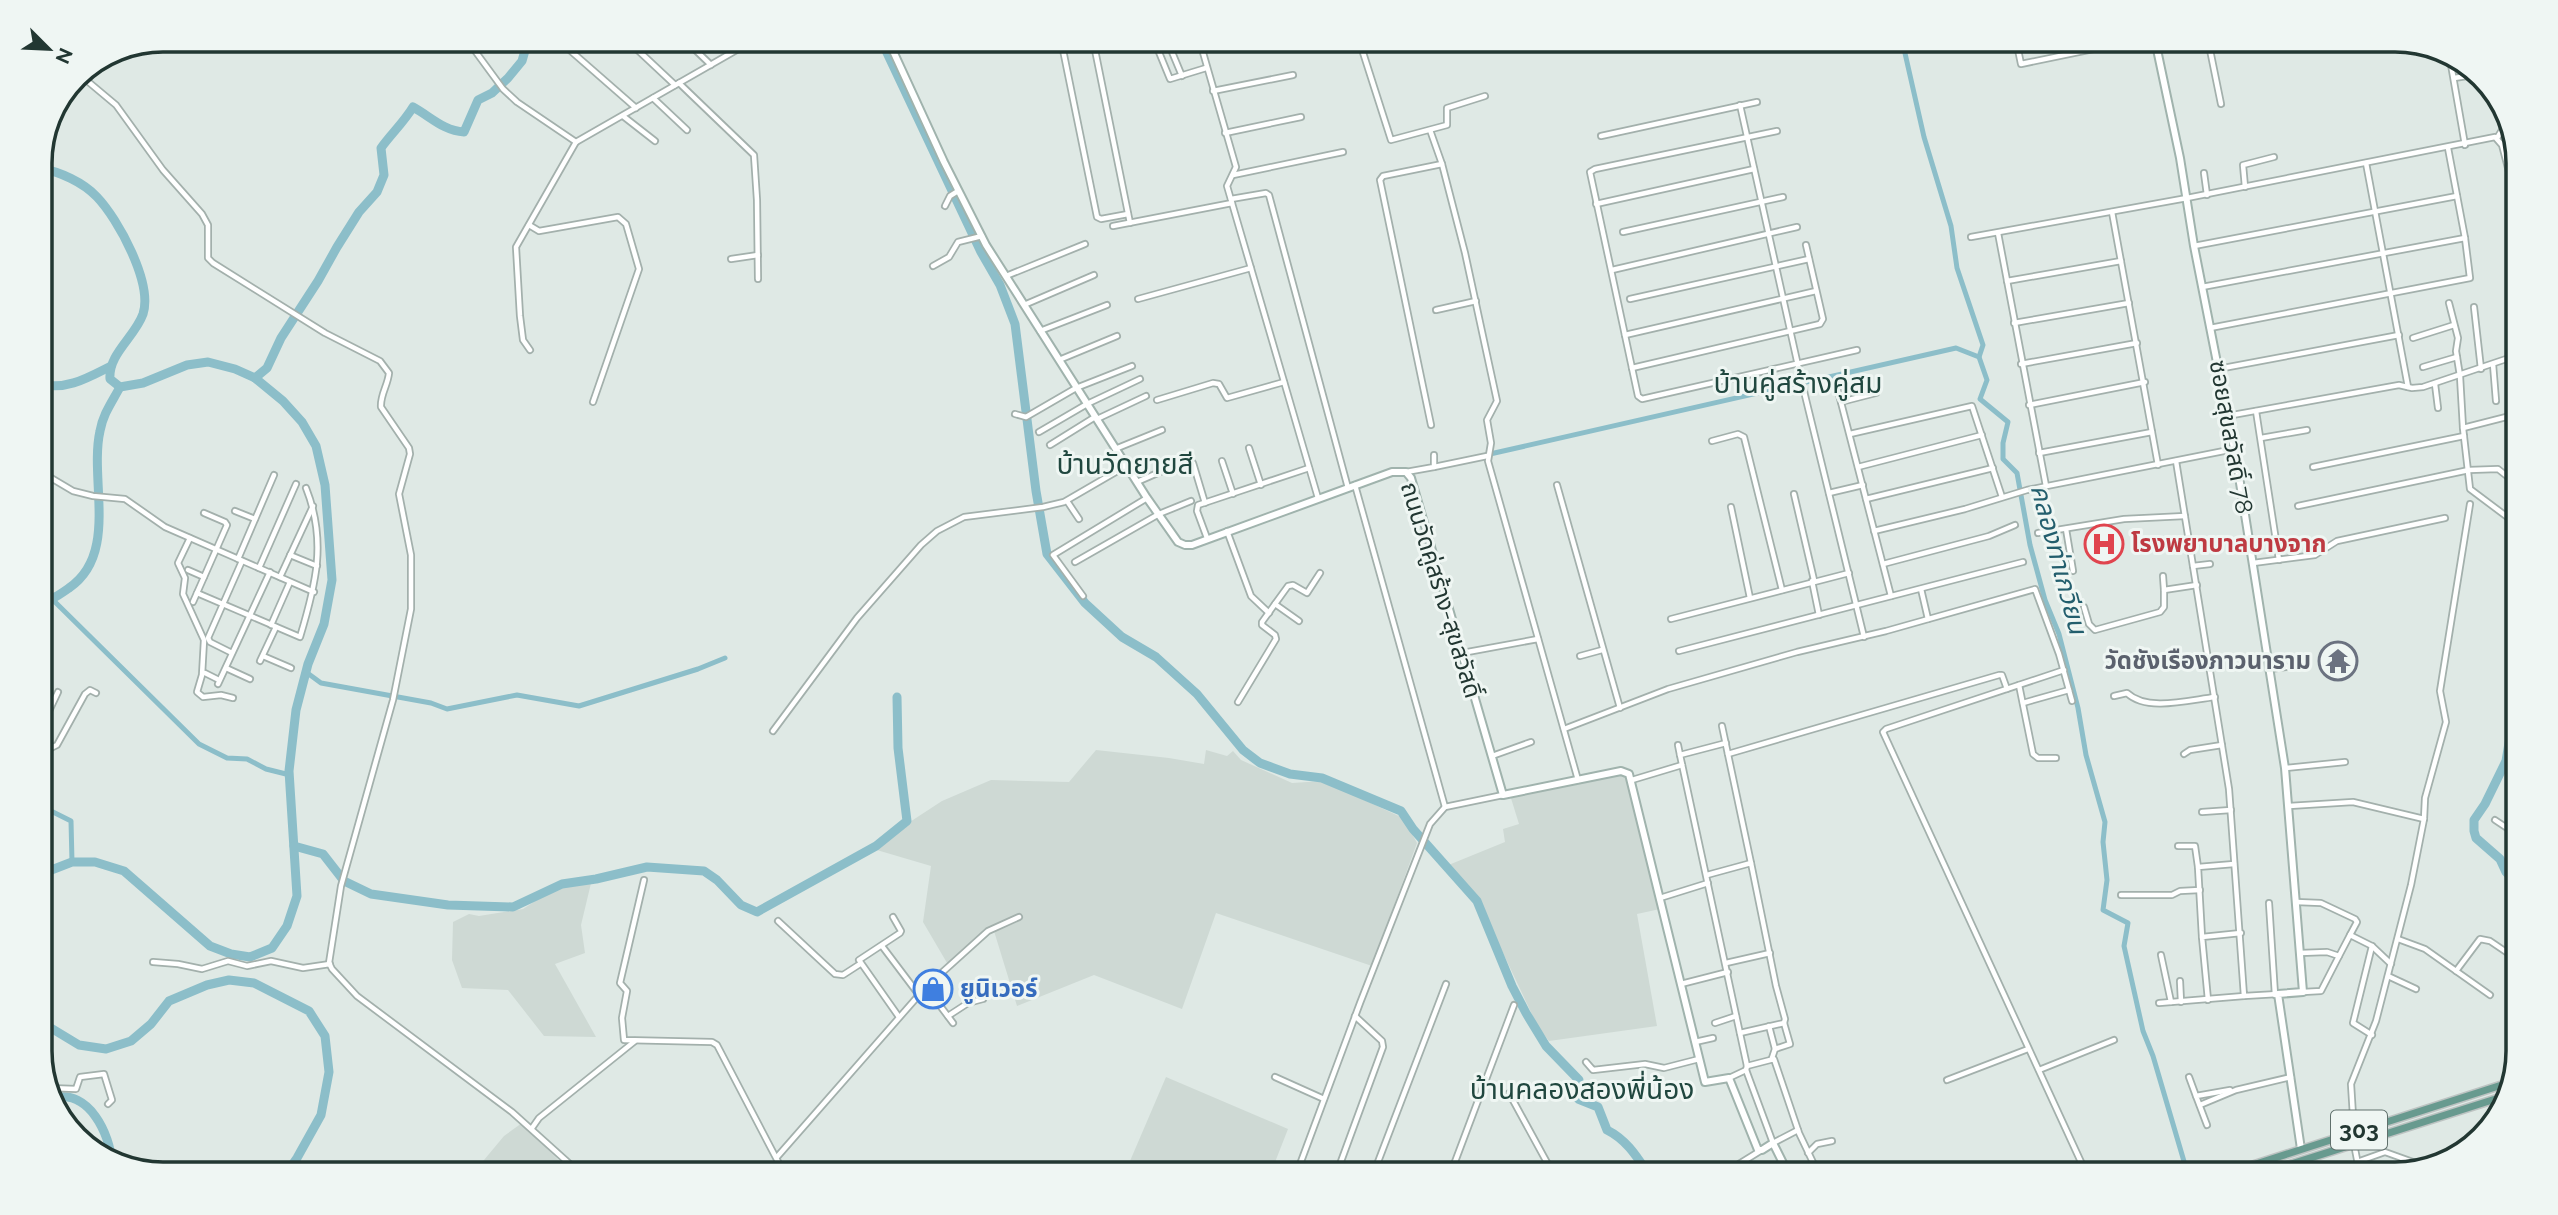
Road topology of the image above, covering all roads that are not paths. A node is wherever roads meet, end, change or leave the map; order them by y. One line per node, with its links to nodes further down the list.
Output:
1 (476, 53): 44 (street)
2 (573, 53): 32 (street)
3 (642, 53): 25 (street)
4 (699, 53): 17 (street)
5 (732, 53): 17 (street)
6 (894, 53): 56 (street, ถนนวัดคู่สร้าง-สุขสวัสดิ์)
7 (1064, 53): 67 (street)
8 (1096, 53): 67 (street)
9 (1159, 53): 21 (street)
10 (1172, 53): 21 (street)
11 (1203, 53): 18 (street)
12 (1363, 53): 36 (street)
13 (2019, 53): 14 (street)
14 (2074, 53)
15 (2158, 53): 60 (street, ซอยสุขสวัสดิ์ 78)
16 (2211, 53): 30 (street)
17 (711, 65): 25 (street)
18 (1206, 68): 21 (street); 26 (street)
19 (2452, 68): 23 (street)
20 (1293, 75): 26 (street)
21 (1182, 76)
22 (2464, 77): 23 (street)
23 (2454, 78): 45 (street)
24 (88, 82): 347 (street)
25 (677, 84): 28 (street); 82 (street)
26 (1213, 91): 39 (street)
27 (1485, 96): 36 (street)
28 (653, 98): 32 (street); 35 (street)
29 (1757, 102): 31 (street)
30 (2221, 104)
31 (1740, 106): 40 (street); 41 (street)
32 (636, 108): 33 (street)
33 (623, 116): 43 (street); 44 (street)
34 (1301, 117): 39 (street)
35 (687, 130)
36 (1430, 130): 51 (street)
37 (1777, 131): 41 (street)
38 (2501, 132): 42 (street)
39 (1225, 133): 54 (street)
40 (1601, 136)
41 (1747, 137): 52 (street); 63 (street)
42 (2497, 138): 45 (street); 48 (street)
43 (656, 141)
44 (576, 142): 69 (street)
45 (2465, 145): 46 (street)
46 (2448, 148): 50 (street); 58 (street)
47 (1343, 152): 54 (street)
48 (2505, 155)
49 (2274, 157): 55 (street)
50 (2366, 163): 55 (street); 66 (street)
51 (1442, 164): 100 (street); 152 (street)
52 (1754, 169): 62 (street); 63 (street)
53 (2204, 173): 57 (street)
54 (1232, 175): 61 (street)
55 (2245, 187): 57 (street)
56 (954, 193): 64 (street); 75 (street, ถนนวัดคู่สร้าง-สุขสวัสดิ์)
57 (2207, 195): 60 (street)
58 (2457, 196): 66 (street); 77 (street)
59 (1783, 197): 62 (street)
60 (2187, 198): 65 (street); 80 (street, ซอยสุขสวัสดิ์ 78)
61 (1231, 201): 68 (street); 88 (street); 192 (street)
62 (1761, 202): 72 (street); 73 (street)
63 (1596, 204): 89 (street)
64 (945, 206)
65 (2112, 212): 74 (street); 85 (street)
66 (2375, 212): 80 (street); 81 (street)
67 (1128, 214): 68 (street)
68 (1130, 223): 70 (street)
69 (529, 225): 117 (street); 142 (street)
70 (1113, 226)
71 (1797, 227): 73 (street)
72 (1623, 232)
73 (1768, 233): 87 (street); 89 (street)
74 (1998, 233): 76 (street); 93 (street)
75 (980, 237): 86 (street); 91 (street, ถนนวัดคู่สร้าง-สุขสวัสดิ์)
76 (1971, 237)
77 (2465, 238): 81 (street); 96 (street)
78 (1085, 244): 91 (street)
79 (1806, 245): 84 (street)
80 (2194, 246): 94 (street, ซอยสุขสวัสดิ์ 78)
81 (2382, 253): 94 (street); 96 (street)
82 (758, 255): 83 (street); 92 (street)
83 (731, 259)
84 (1809, 259): 87 (street); 95 (street)
85 (2121, 261): 93 (street); 101 (street)
86 (933, 266)
87 (1776, 266): 97 (street); 99 (street)
88 (1251, 268): 98 (street); 132 (street)
89 (1612, 270): 112 (street)
90 (1094, 275): 103 (street)
91 (1005, 277): 103 (street, ถนนวัดคู่สร้าง-สุขสวัสดิ์)
92 (758, 279)
93 (2007, 281): 107 (street)
94 (2202, 287): 109 (street, ซอยสุขสวัสดิ์ 78)
95 (1816, 291): 97 (street); 111 (street)
96 (2390, 294): 109 (street); 113 (street)
97 (1783, 298): 111 (street); 112 (street)
98 (1138, 299)
99 (1630, 299)
100 (1476, 301): 106 (street); 169 (street)
101 (2129, 303): 107 (street); 116 (street)
102 (2449, 303): 108 (street)
103 (1024, 305): 110 (street, ถนนวัดคู่สร้าง-สุขสวัสดิ์)
104 (1107, 305): 110 (street)
105 (2474, 307): 129 (street)
106 (1436, 310)
107 (2014, 323): 123 (street)
108 (2454, 325): 115 (street); 119 (street)
109 (2210, 328): 128 (street, ซอยสุขสวัสดิ์ 78)
110 (1040, 331): 120 (street, ถนนวัดคู่สร้าง-สุขสวัสดิ์)
111 (1791, 331): 122 (street); 127 (street)
112 (1625, 335): 127 (street)
113 (2399, 335): 128 (street); 136 (street)
114 (1117, 336): 120 (street)
115 (2413, 338)
116 (2137, 343): 123 (street); 133 (street)
117 (528, 348)
118 (1857, 350): 122 (street)
119 (2457, 357): 126 (street); 130 (street)
120 (1059, 360): 137 (street, ถนนวัดคู่สร้าง-สุขสวัสดิ์)
121 (2505, 360): 124 (street)
122 (1798, 364): 127 (street); 194 (street)
123 (2021, 365): 145 (street)
124 (2493, 365): 129 (street); 141 (street)
125 (1132, 366): 137 (street)
126 (2423, 367)
127 (1632, 368)
128 (2218, 369): 149 (street, ซอยสุขสวัสดิ์ 78)
129 (2481, 369): 130 (street)
130 (2460, 376): 135 (street); 153 (street)
131 (1140, 379): 144 (street)
132 (1284, 382): 140 (street); 179 (street)
133 (2144, 382): 145 (street); 157 (street)
134 (1836, 383): 143 (street)
135 (2435, 384): 136 (street); 146 (street)
136 (2408, 387): 147 (street)
137 (1076, 388): 144 (street, ถนนวัดคู่สร้าง-สุขสวัสดิ์); 148 (street)
138 (1876, 393): 143 (street)
139 (1146, 396): 151 (street)
140 (1157, 400)
141 (2496, 401)
142 (593, 402)
143 (1841, 402): 158 (street)
144 (1087, 404): 151 (street, ถนนวัดคู่สร้าง-สุขสวัสดิ์); 156 (street)
145 (2029, 405): 167 (street)
146 (2438, 408)
147 (2256, 411): 149 (street); 161 (street)
148 (1015, 414)
149 (2227, 416): 166 (street, ซอยสุขสวัสดิ์ 78)
150 (2505, 417): 153 (street)
151 (1096, 418): 163 (street); 165 (street, ถนนวัดคู่สร้าง-สุขสวัสดิ์)
152 (1431, 425)
153 (2463, 428): 160 (street)
154 (1162, 430): 165 (street)
155 (2306, 430): 161 (street)
156 (1039, 432)
157 (2152, 432): 167 (street); 173 (street)
158 (1850, 434): 159 (street); 176 (street)
159 (1982, 435): 176 (street); 180 (street)
160 (2464, 436): 177 (street); 181 (street)
161 (2261, 438): 226 (street)
162 (1712, 441): 247 (street)
163 (1050, 445)
164 (1249, 448): 188 (street)
165 (1115, 449): 174 (street, ถนนวัดคู่สร้าง-สุขสวัสดิ์)
166 (2234, 449): 171 (street); 229 (street, ซอยสุขสวัสดิ์ 78)
167 (2039, 453): 191 (street)
168 (1434, 455): 175 (street)
169 (1487, 456): 175 (street); 267 (street)
170 (1222, 461): 195 (street)
171 (2176, 461): 173 (street); 211 (street)
172 (1193, 463): 203 (street)
173 (2158, 465): 191 (street)
174 (1126, 466): 186 (street, ถนนวัดคู่สร้าง-สุขสวัสดิ์); 201 (street)
175 (1434, 467): 182 (street)
176 (1858, 467): 190 (street)
177 (2313, 467)
178 (1168, 468): 186 (street)
179 (1310, 468): 188 (street); 199 (street)
180 (1993, 468): 197 (street); 200 (street)
181 (2469, 470): 184 (street); 206 (street); 212 (street)
182 (1406, 472): 192 (street, ถนนวัดคู่สร้าง-สุขสวัสดิ์); 271 (street, ถนนวัดคู่สร้าง-สุขสวัสดิ์)
183 (274, 475): 214 (street)
184 (2505, 475)
185 (53, 480): 221 (street)
186 (1137, 482): 198 (street, ถนนวัดคู่สร้าง-สุขสวัสดิ์)
187 (296, 484): 234 (street)
188 (1261, 485): 195 (street)
189 (1557, 485): 268 (street)
190 (1863, 485): 194 (street); 200 (street)
191 (2046, 486): 197 (street)
192 (1351, 487): 199 (street, ถนนวัดคู่สร้าง-สุขสวัสดิ์); 313 (street)
193 (306, 488): 205 (street)
194 (1829, 493): 239 (street)
195 (1233, 494): 203 (street)
196 (1794, 494): 243 (street)
197 (2002, 497): 219 (street)
198 (1147, 498): 210 (street, ถนนวัดคู่สร้าง-สุขสวัสดิ์); 251 (street)
199 (1318, 498): 218 (street, ถนนวัดคู่สร้าง-สุขสวัสดิ์)
200 (1866, 499): 219 (street)
201 (1067, 500): 215 (street); 295 (street)
202 (1191, 501): 210 (street)
203 (1205, 503): 222 (street)
204 (2470, 504): 316 (street)
205 (313, 505): 224 (street); 232 (street)
206 (2298, 506)
207 (1731, 507): 253 (street)
208 (235, 511): 214 (street)
209 (204, 513): 223 (street)
210 (1158, 514): 222 (street, ถนนวัดคู่สร้าง-สุขสวัสดิ์); 227 (street)
211 (2185, 516): 217 (street); 233 (street)
212 (2505, 516)
213 (2445, 518): 226 (street)
214 (255, 519): 225 (street)
215 (1079, 519)
216 (2015, 525): 230 (street)
217 (2066, 529): 220 (street); 237 (street)
218 (1227, 530): 222 (street, ถนนวัดคู่สร้าง-สุขสวัสดิ์); 259 (street)
219 (1874, 531): 230 (street)
220 (2038, 534)
221 (190, 538): 223 (street); 287 (street)
222 (1207, 538)
223 (216, 549): 225 (street); 241 (street)
224 (290, 555): 232 (street); 242 (street)
225 (240, 560): 234 (street); 255 (street)
226 (2279, 560): 229 (street)
227 (1075, 562)
228 (2023, 562): 246 (street)
229 (2253, 563): 276 (street, ซอยสุขสวัสดิ์ 78)
230 (1883, 564): 252 (street)
231 (2210, 564): 233 (street)
232 (317, 566): 249 (street)
233 (2193, 566): 245 (street)
234 (259, 568): 236 (street)
235 (188, 570): 241 (street)
236 (270, 572): 242 (street); 261 (street)
237 (2073, 572)
238 (1321, 573): 256 (street)
239 (1849, 573): 243 (street); 257 (street)
240 (2163, 576): 248 (street)
241 (204, 577): 250 (street)
242 (280, 577): 244 (street)
243 (1813, 581): 247 (street); 260 (street)
244 (290, 582): 249 (street); 265 (street)
245 (2197, 585): 248 (street); 286 (street)
246 (1921, 589): 252 (street); 263 (street)
247 (1782, 590): 253 (street)
248 (2164, 590): 258 (street)
249 (314, 592): 265 (street)
250 (197, 593): 254 (street); 255 (street)
251 (1083, 596)
252 (1891, 596): 257 (street)
253 (1750, 598): 262 (street)
254 (193, 602)
255 (223, 604): 261 (street); 270 (street)
256 (1275, 604): 259 (street); 264 (street)
257 (1857, 605): 260 (street); 266 (street)
258 (2084, 607)
259 (1269, 613): 289 (street)
260 (1819, 615): 269 (street)
261 (249, 616): 265 (street); 270 (street)
262 (1671, 619)
263 (1928, 619): 266 (street); 277 (street)
264 (1299, 621)
265 (274, 626): 275 (street)
266 (1864, 637): 292 (street)
267 (1538, 639): 271 (street); 294 (street)
268 (1602, 650): 272 (street); 292 (street)
269 (1679, 651)
270 (232, 653): 274 (street)
271 (1462, 653): 304 (street, ถนนวัดคู่สร้าง-สุขสวัสดิ์)
272 (1580, 656)
273 (2303, 665): 276 (street)
274 (226, 668): 278 (street); 279 (street)
275 (291, 668)
276 (2270, 669): 308 (street, ซอยสุขสวัสดิ์ 78)
277 (2064, 670): 280 (street); 282 (street)
278 (205, 673)
279 (250, 679)
280 (2019, 685): 281 (street); 291 (street)
281 (2007, 689): 301 (street); 384 (street)
282 (2069, 690): 288 (street); 291 (street)
283 (58, 692): 290 (street)
284 (96, 693): 300 (street)
285 (2114, 696): 286 (street)
286 (2215, 697): 299 (street)
287 (233, 698)
288 (2072, 701)
289 (1238, 702)
290 (53, 703)
291 (2023, 703): 305 (street)
292 (1620, 708): 294 (street)
293 (1722, 726): 297 (street)
294 (1564, 729): 309 (street)
295 (773, 731)
296 (1531, 742): 304 (street)
297 (1726, 743): 301 (street); 303 (street)
298 (1678, 745): 303 (street)
299 (2222, 745): 302 (street); 314 (street)
300 (53, 747)
301 (1728, 754): 320 (street)
302 (2184, 754)
303 (1680, 755): 307 (street)
304 (1492, 756): 311 (street, ถนนวัดคู่สร้าง-สุขสวัสดิ์)
305 (2056, 758)
306 (2345, 762): 308 (street)
307 (1682, 765): 310 (street); 323 (street)
308 (2285, 768): 312 (street, ซอยสุขสวัสดิ์ 78)
309 (1578, 780): 310 (street); 311 (street)
310 (1632, 780): 328 (street)
311 (1503, 795): 313 (street)
312 (2289, 806): 316 (street); 329 (street, ซอยสุขสวัสดิ์ 78)
313 (1446, 807): 370 (street)
314 (2231, 810): 315 (street); 321 (street)
315 (2202, 811)
316 (2424, 819): 337 (street)
317 (2495, 820): 318 (street)
318 (2506, 827)
319 (2178, 846): 322 (street)
320 (1751, 863): 323 (street); 341 (street)
321 (2234, 864): 322 (street); 334 (street)
322 (2198, 867): 326 (street)
323 (1707, 875): 325 (street)
324 (645, 880): 380 (street)
325 (1708, 883): 328 (street); 346 (street)
326 (2200, 890): 327 (street); 336 (street)
327 (2121, 895)
328 (1660, 898): 355 (street)
329 (2296, 902): 335 (street); 342 (street, ซอยสุขสวัสดิ์ 78)
330 (2269, 903): 359 (street)
331 (893, 917): 338 (street)
332 (1019, 917): 356 (street)
333 (778, 921): 348 (street)
334 (2241, 933): 336 (street); 362 (street)
335 (2350, 935): 339 (street); 344 (street)
336 (2202, 937): 364 (street)
337 (2398, 939): 349 (street); 350 (street)
338 (882, 946): 348 (street); 360 (street)
339 (2372, 946): 349 (street); 378 (street)
340 (2506, 952): 350 (street)
341 (1770, 953): 346 (street); 375 (street)
342 (2300, 953): 344 (street); 358 (street, ซอยสุขสวัสดิ์ 78)
343 (2161, 955): 365 (street)
344 (2339, 956): 358 (street)
345 (153, 962): 347 (street)
346 (1726, 963): 351 (street)
347 (330, 964): 405 (street)
348 (860, 964): 372 (street)
349 (2391, 965): 352 (street)
350 (2456, 971): 361 (street)
351 (1728, 972): 355 (street); 371 (street)
352 (2388, 976): 357 (street); 378 (street)
353 (2180, 981): 366 (street)
354 (1446, 984): 422 (street)
355 (1680, 985): 382 (street)
356 (926, 987): 360 (street); 369 (street)
357 (2416, 989)
358 (2303, 992): 359 (street)
359 (2276, 994): 362 (street); 392 (street)
360 (919, 995): 372 (street)
361 (2490, 995)
362 (2244, 996): 364 (street)
363 (983, 999): 369 (street)
364 (2208, 1000): 366 (street)
365 (2172, 1002): 366 (street); 367 (street)
366 (2181, 1002)
367 (2159, 1003)
368 (1514, 1005): 423 (street)
369 (948, 1016): 373 (street)
370 (1355, 1016): 400 (street); 421 (street)
371 (1736, 1016): 374 (street); 377 (street)
372 (899, 1017): 416 (street)
373 (953, 1023)
374 (1715, 1023)
375 (1784, 1023): 376 (street); 383 (street)
376 (1769, 1026): 377 (street); 383 (street)
377 (1740, 1033): 388 (street)
378 (2372, 1035): 407 (street)
379 (1713, 1038): 382 (street)
380 (635, 1040): 405 (street); 416 (street)
381 (2114, 1040): 389 (street)
382 (1695, 1043): 386 (street)
383 (1775, 1049): 385 (street)
384 (2028, 1049): 389 (street); 394 (street)
385 (1772, 1058): 388 (street); 406 (street)
386 (1699, 1059): 387 (street); 393 (street)
387 (1586, 1062)
388 (1746, 1068): 393 (street); 410 (street)
389 (2039, 1070): 428 (street)
390 (1275, 1077): 400 (street)
391 (2189, 1077): 399 (street)
392 (2291, 1077): 397 (street); 413 (street)
393 (1730, 1078): 414 (street)
394 (1947, 1080)
395 (2499, 1086): 407 (main road, 303)
396 (59, 1088): 402 (street)
397 (2236, 1090): 399 (street); 403 (street)
398 (1509, 1093): 424 (street)
399 (2196, 1096): 403 (street)
400 (1324, 1099): 420 (street)
401 (2495, 1099): 411 (main road, 303)
402 (108, 1104)
403 (2200, 1105): 404 (street)
404 (2207, 1125)
405 (532, 1128): 418 (street)
406 (1798, 1130): 410 (street); 415 (street)
407 (2354, 1132): 408 (main road, 303)
408 (2343, 1136): 412 (main road); 413 (main road, 303)
409 (1832, 1141): 415 (street)
410 (1773, 1143): 414 (street); 426 (street)
411 (2353, 1143): 412 (main road, 303); 431 (street)
412 (2344, 1146): 430 (main road, 303)
413 (2301, 1149): 429 (main road, 303)
414 (1760, 1151): 425 (street)
415 (1808, 1153): 427 (street)
416 (776, 1157): 419 (street)
417 (2411, 1161): 431 (street)
418 (568, 1162)
419 (778, 1162)
420 (1301, 1162)
421 (1341, 1162)
422 (1378, 1162)
423 (1455, 1162)
424 (1547, 1162)
425 (1742, 1162)
426 (1782, 1162)
427 (1812, 1162)
428 (2081, 1162)
429 (2262, 1162)
430 (2296, 1162)
431 (2357, 1162)

